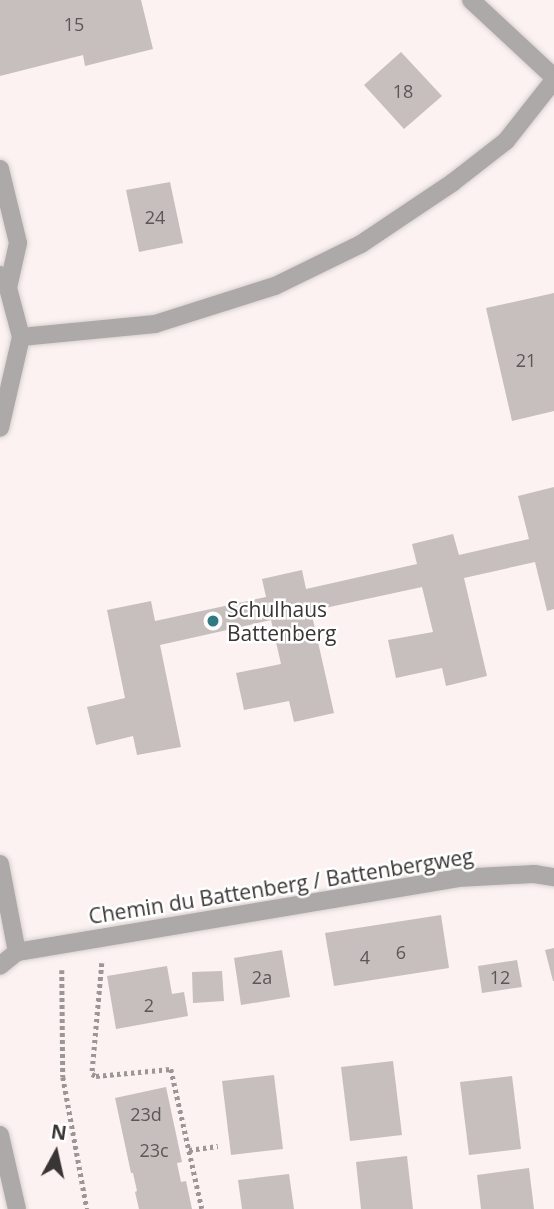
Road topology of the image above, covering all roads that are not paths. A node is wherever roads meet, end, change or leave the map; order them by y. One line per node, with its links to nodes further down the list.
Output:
1 (471, 0): 2 (street)
2 (554, 78): 5 (street)
3 (0, 169): 4 (street)
4 (4, 282): 5 (street)
5 (21, 337): 6 (street)
6 (2, 408): 7 (street)
7 (0, 428)
8 (0, 864): 10 (street)
9 (554, 877): 10 (street, Chemin du Battenberg / Battenbergweg)
10 (17, 952): 11 (street)
11 (0, 966)
12 (0, 1135): 13 (street)
13 (17, 1209)

